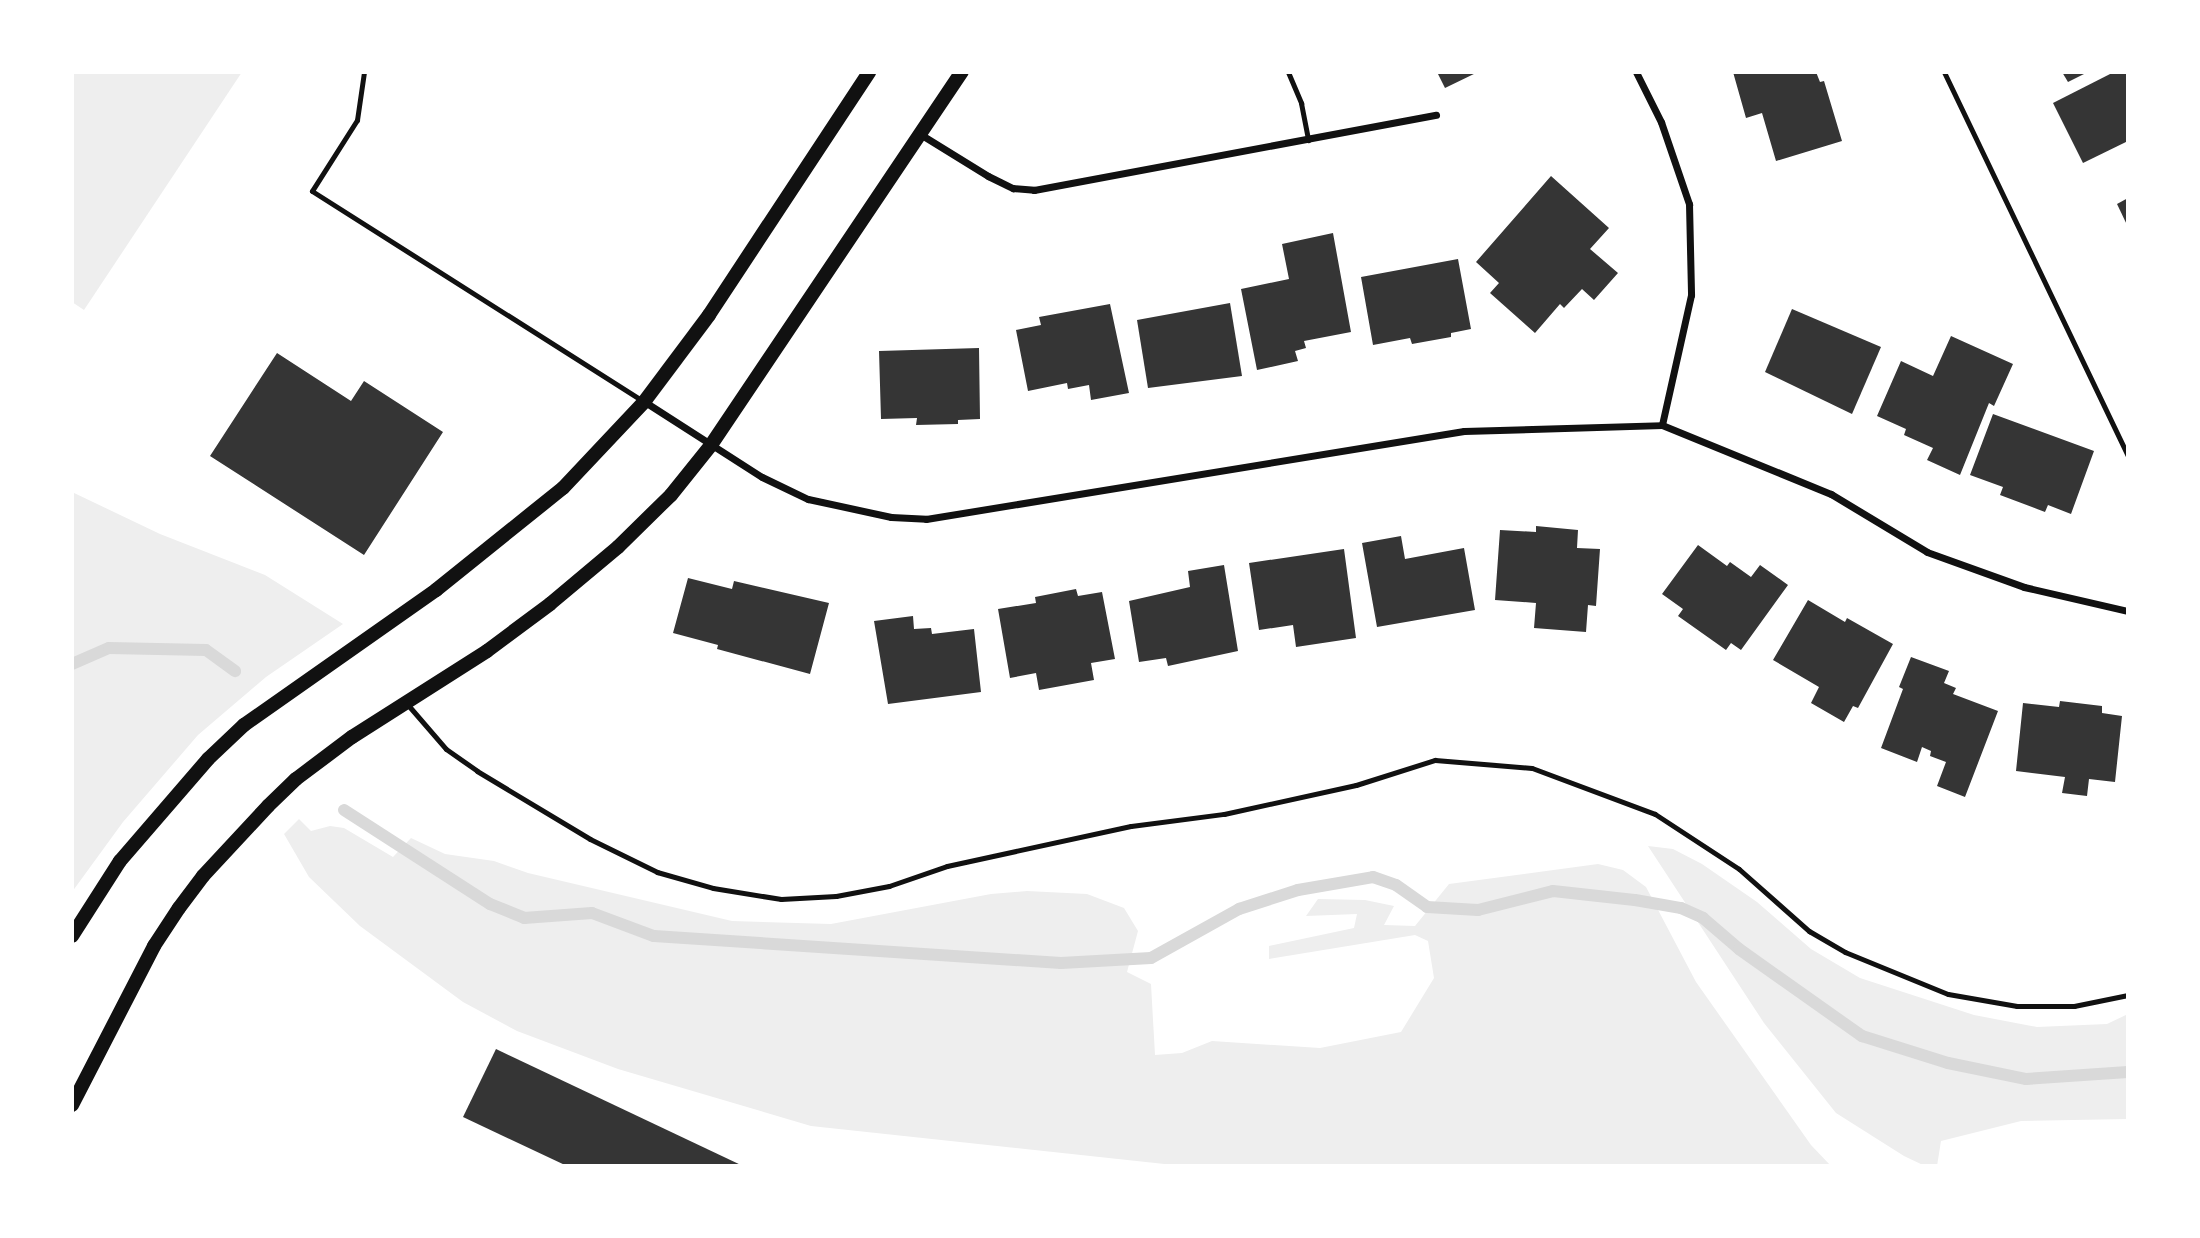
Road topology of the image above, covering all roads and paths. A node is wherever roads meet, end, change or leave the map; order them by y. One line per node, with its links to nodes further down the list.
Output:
1 (364, 72): 10 (lane)
2 (869, 72): 10 (main road)
3 (962, 72): 8 (main road)
4 (1288, 72): 9 (lane)
5 (1636, 72): 11 (street)
6 (1944, 72): 13 (lane)
7 (1436, 115): 9 (street)
8 (920, 134): 9 (street); 12 (main road)
9 (1308, 140)
10 (644, 402): 12 (street); 16 (main road)
11 (1662, 425): 12 (street); 14 (street)
12 (711, 445): 15 (main road)
13 (2128, 456)
14 (2128, 611)
15 (406, 702): 17 (lane); 18 (main road)
16 (73, 932)
17 (2128, 995)
18 (72, 1105)

